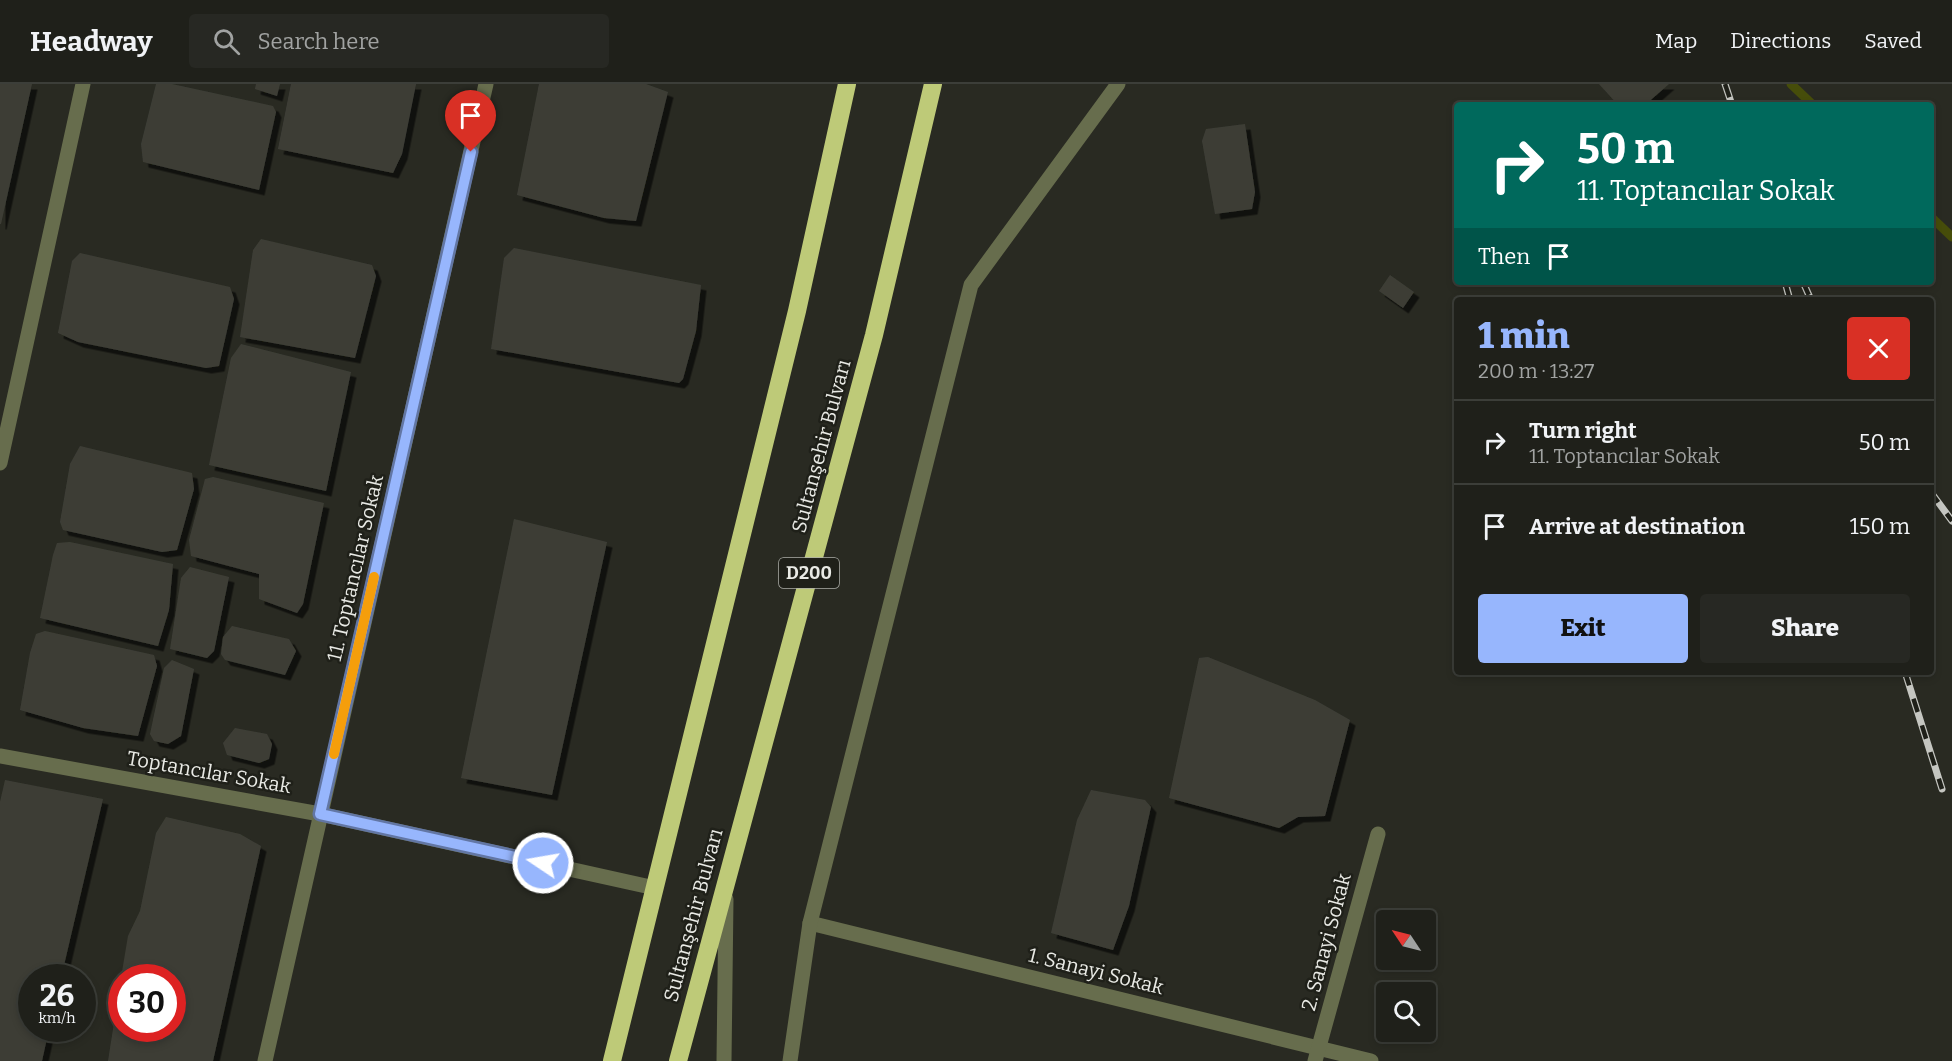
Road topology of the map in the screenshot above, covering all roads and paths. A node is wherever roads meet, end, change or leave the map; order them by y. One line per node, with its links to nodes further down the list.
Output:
1 (83, 84): 6 (street)
2 (486, 84): 8 (street, 11. Toptancılar Sokak)
3 (847, 84): 11 (highway)
4 (933, 84): 10 (highway, Sultanşehir Bulvarı / D200)
5 (1118, 84): 12 (street)
6 (0, 463)
7 (0, 756): 8 (street, Toptancılar Sokak)
8 (320, 814): 11 (street, Toptancılar Sokak); 14 (street, 11. Toptancılar Sokak)
9 (1378, 834): 13 (street, 2. Sanayi Sokak)
10 (726, 878): 16 (highway, Sultanşehir Bulvarı / D200); 17 (street)
11 (655, 888): 15 (highway)
12 (810, 923): 13 (street, 1. Sanayi Sokak); 18 (street)
13 (1317, 1054): 19 (street, 1. Sanayi Sokak)
14 (265, 1061)
15 (612, 1061)
16 (678, 1061)
17 (724, 1061)
18 (790, 1061)
19 (1371, 1061)

